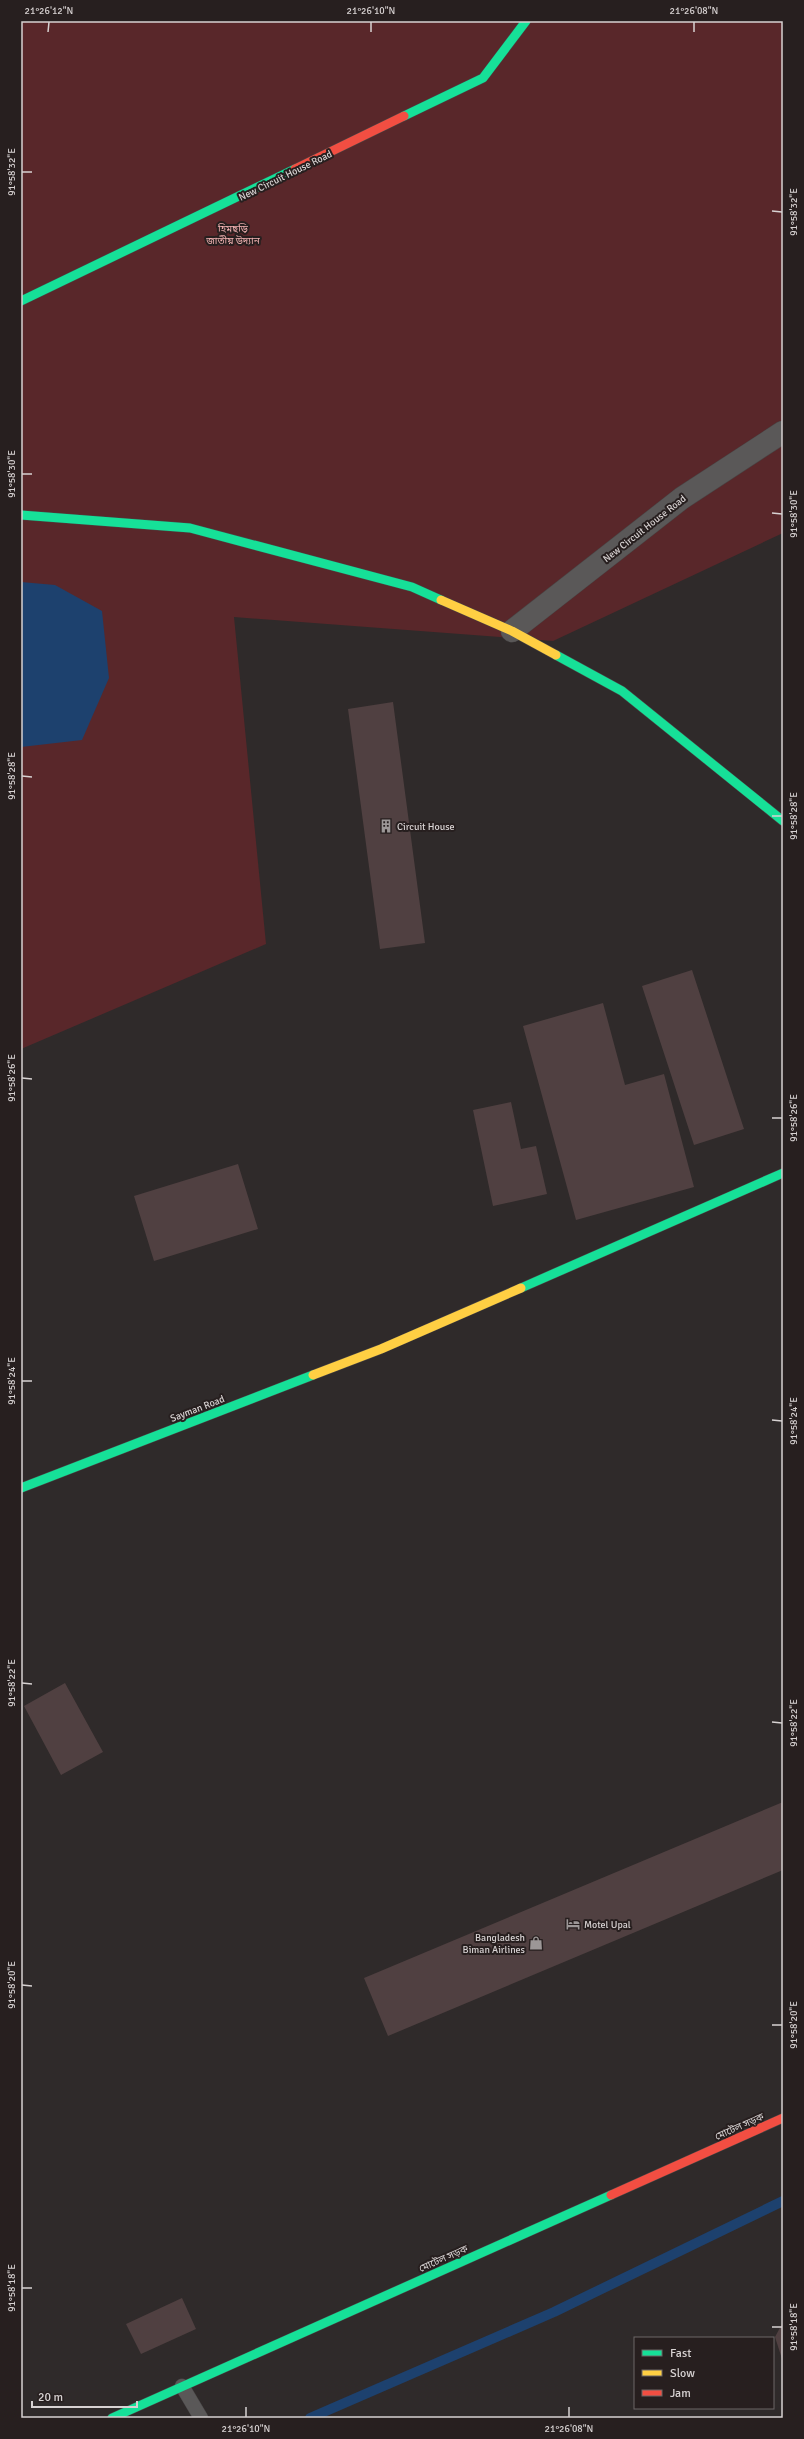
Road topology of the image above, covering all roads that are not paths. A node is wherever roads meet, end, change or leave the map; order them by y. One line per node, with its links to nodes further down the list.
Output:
1 (526, 21): 2 (main road, New Circuit House Road)
2 (21, 301)
3 (783, 432): 5 (street, New Circuit House Road)
4 (21, 515): 5 (main road)
5 (512, 631): 6 (main road)
6 (783, 821)
7 (783, 1173): 8 (main road, Sayman Road)
8 (21, 1488)
9 (783, 2118): 10 (main road, মোটেল সড়ক)
10 (182, 2386): 11 (main road, মোটেল সড়ক); 12 (lane)
11 (112, 2418)
12 (201, 2418)

